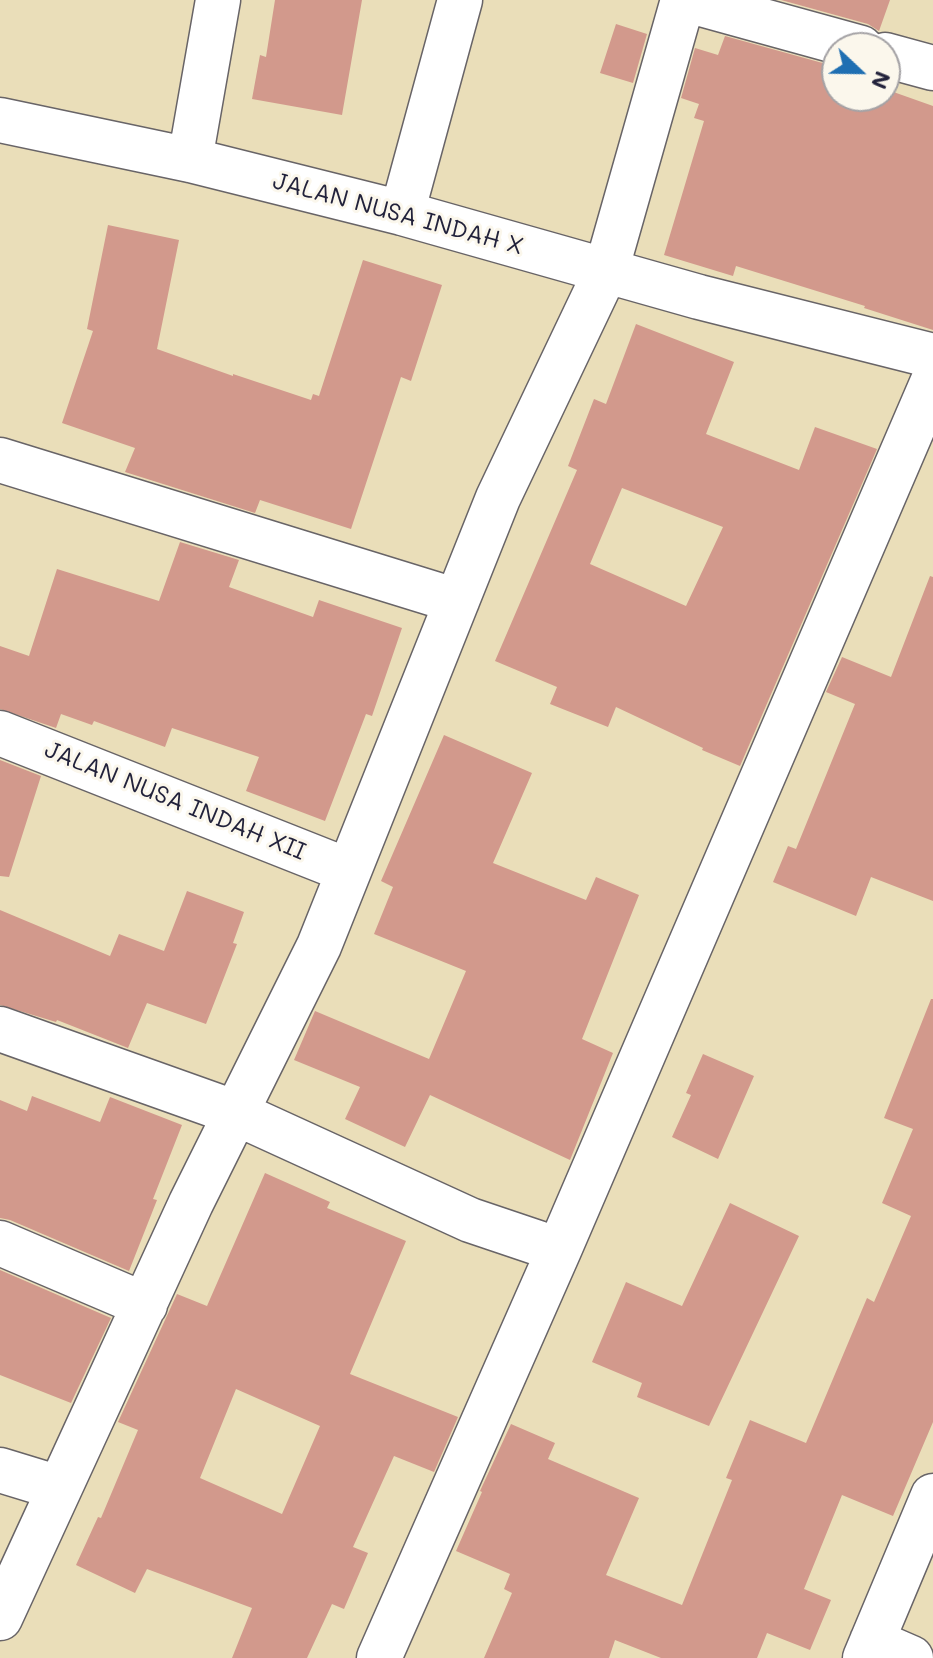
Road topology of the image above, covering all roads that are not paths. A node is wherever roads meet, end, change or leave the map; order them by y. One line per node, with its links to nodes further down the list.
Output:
1 (218, 0): 8 (street)
2 (460, 0): 9 (street)
3 (685, 0): 4 (street); 10 (street)
4 (821, 37)
5 (901, 59): 6 (street)
6 (933, 68)
7 (0, 120): 8 (street, JALAN NUSA INDAH X)
8 (190, 160): 9 (street, JALAN NUSA INDAH X)
9 (402, 213): 10 (street, JALAN NUSA INDAH X)
10 (606, 271): 11 (street, JALAN NUSA INDAH X); 14 (street)
11 (933, 356)
12 (933, 381): 20 (street)
13 (0, 460): 14 (street)
14 (457, 601): 16 (street)
15 (0, 733): 16 (street, JALAN NUSA INDAH XII)
16 (349, 871): 18 (street)
17 (0, 1029): 18 (street)
18 (236, 1113): 20 (street); 21 (street)
19 (0, 1243): 21 (street)
20 (559, 1250): 27 (street)
21 (145, 1305): 23 (street)
22 (0, 1470): 23 (street)
23 (59, 1488): 25 (street)
24 (933, 1496): 26 (street)
25 (0, 1618)
26 (883, 1652)
27 (379, 1658)

